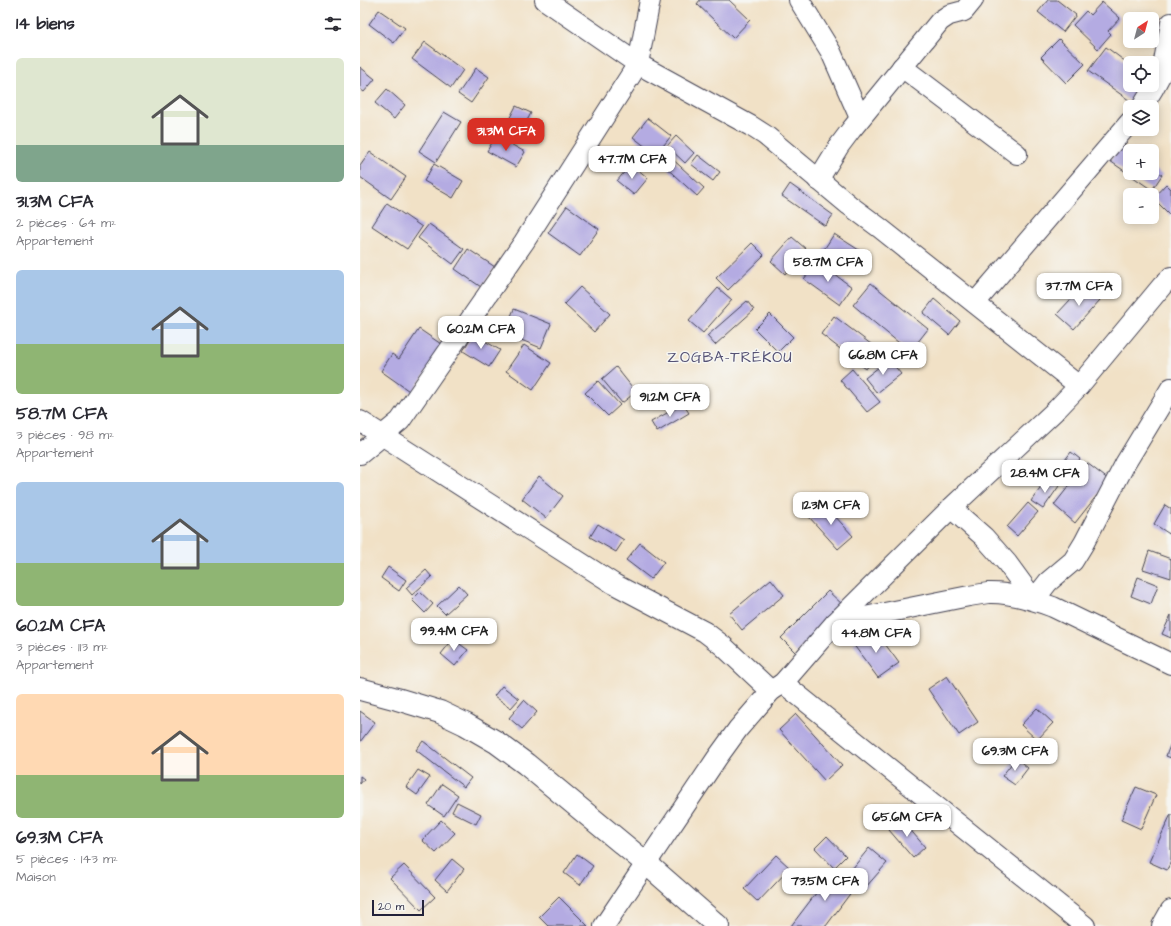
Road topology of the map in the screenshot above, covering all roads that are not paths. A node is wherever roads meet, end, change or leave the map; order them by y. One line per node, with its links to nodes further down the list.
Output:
1 (545, 0): 6 (street)
2 (650, 0): 6 (street)
3 (799, 0): 9 (street)
4 (973, 0): 7 (street)
5 (1171, 23): 8 (street)
6 (638, 64): 12 (street); 18 (street)
7 (902, 67): 9 (street); 11 (street)
8 (1146, 100)
9 (860, 118): 12 (street)
10 (1123, 130): 14 (street)
11 (1017, 154)
12 (818, 180): 14 (street)
13 (1171, 277): 15 (street)
14 (975, 303): 15 (street)
15 (1079, 386): 20 (street)
16 (1171, 388): 21 (street)
17 (360, 421): 18 (street)
18 (381, 436): 19 (street); 24 (street)
19 (360, 454)
20 (951, 508): 21 (street); 22 (street)
21 (1034, 600): 22 (street); 23 (street)
22 (835, 623): 24 (street)
23 (1171, 664)
24 (777, 687): 26 (street); 30 (street)
25 (360, 689): 26 (street)
26 (647, 864): 28 (street); 29 (street)
27 (1171, 910): 31 (street)
28 (604, 926)
29 (718, 926)
30 (1085, 926)
31 (1162, 926)

